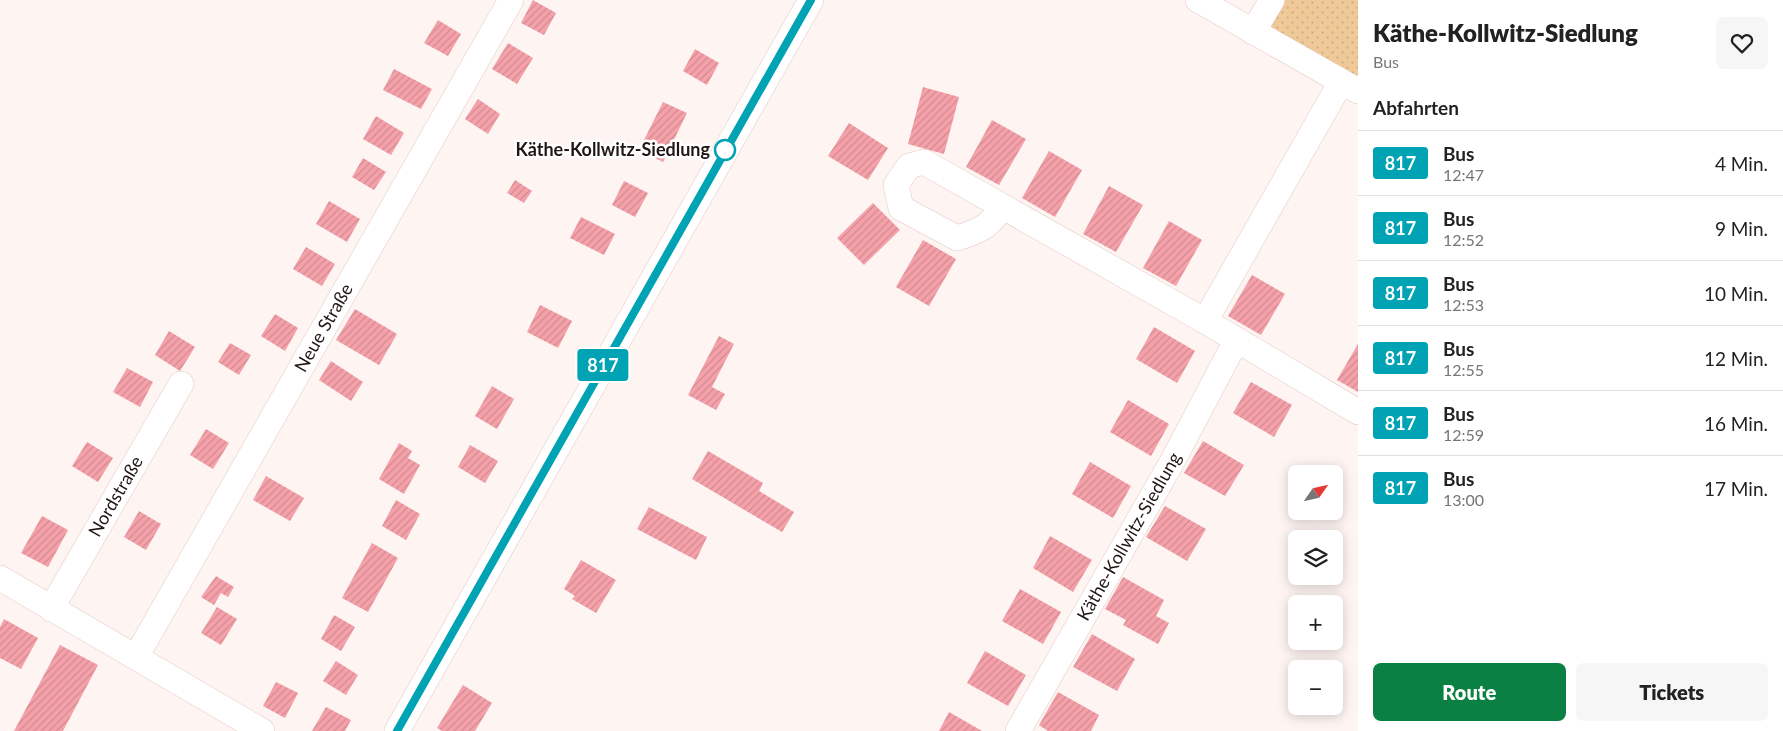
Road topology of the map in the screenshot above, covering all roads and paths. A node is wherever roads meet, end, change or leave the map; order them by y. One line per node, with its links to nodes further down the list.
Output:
1 (512, 0): 14 (street, Neue Straße)
2 (811, 0): 16 (street)
3 (1198, 0): 5 (street)
4 (1272, 0): 5 (street)
5 (1253, 32): 6 (street)
6 (1350, 86): 8 (street)
7 (1002, 206): 8 (street)
8 (1205, 322): 9 (street)
9 (1236, 341): 11 (street); 17 (street, Käthe-Kollwitz-Siedlung)
10 (181, 384): 13 (street, Nordstraße)
11 (1358, 412)
12 (0, 578): 13 (street)
13 (51, 609): 14 (street)
14 (136, 657): 15 (street)
15 (262, 731)
16 (397, 731)
17 (1018, 731)

